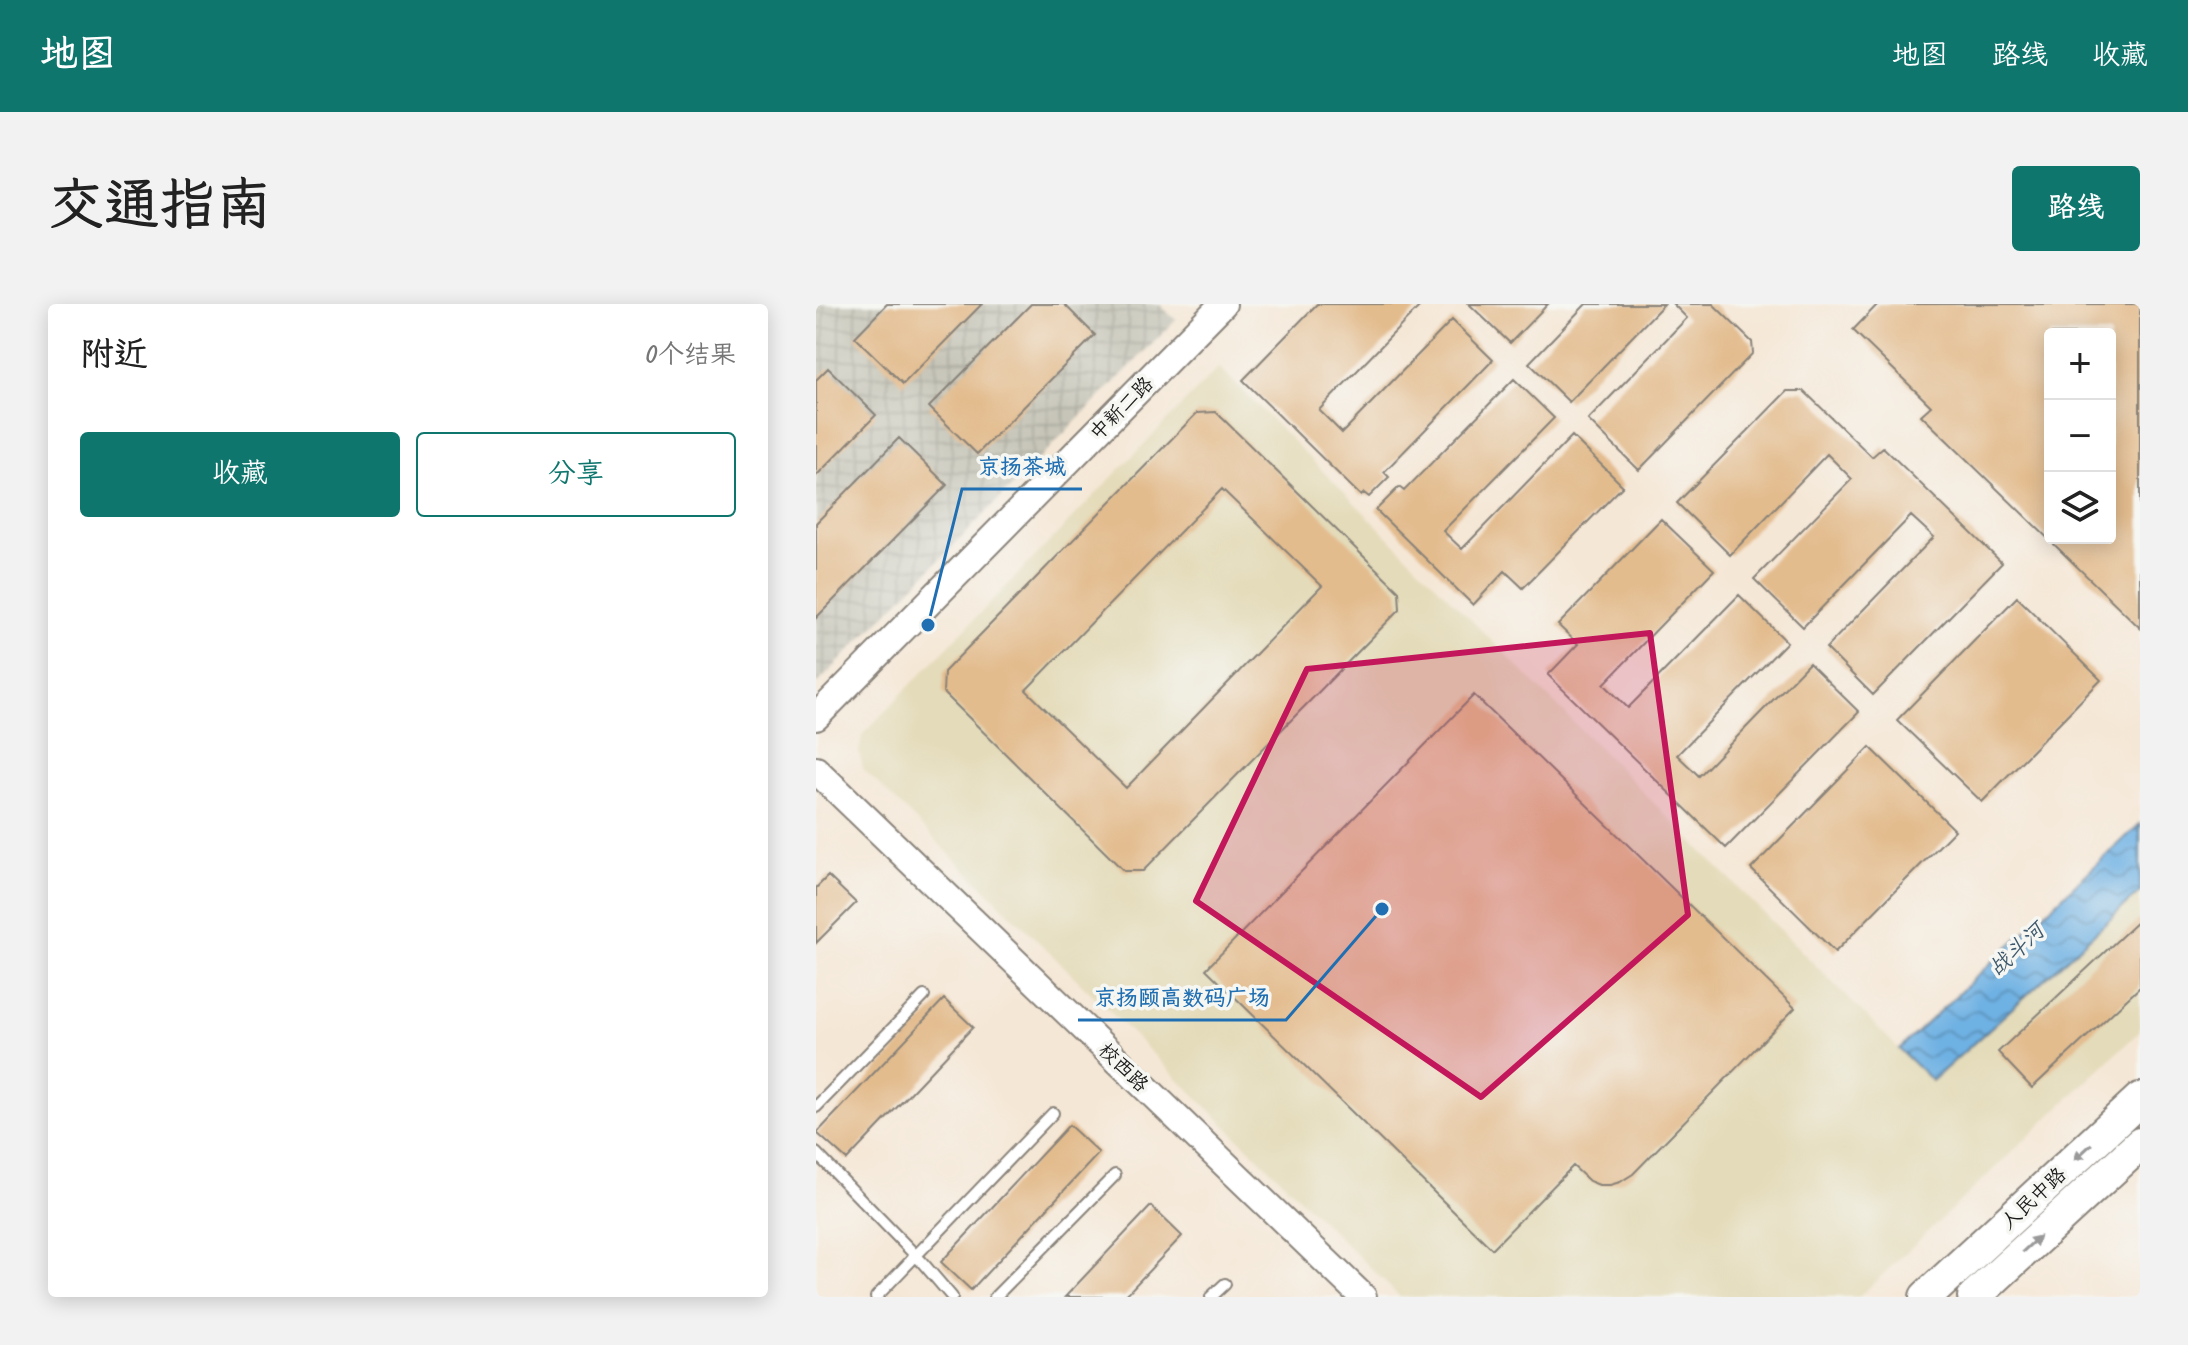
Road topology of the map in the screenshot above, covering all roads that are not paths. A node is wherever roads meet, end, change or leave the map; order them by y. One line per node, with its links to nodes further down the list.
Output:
1 (1223, 304): 2 (street, 中新二路)
2 (816, 717)
3 (816, 770): 16 (street, 校西路)
4 (924, 996): 6 (lane)
5 (2140, 1099): 17 (main road, 人民中路, one-way to 17)
6 (816, 1107)
7 (1053, 1113): 12 (lane)
8 (2140, 1144): 18 (main road, 人民中路, one-way to 8)
9 (816, 1153): 13 (lane)
10 (1115, 1175): 14 (lane)
11 (1225, 1284): 15 (lane)
12 (876, 1297)
13 (952, 1297)
14 (995, 1297)
15 (1211, 1297)
16 (1363, 1297)
17 (1926, 1297)
18 (1974, 1297)

